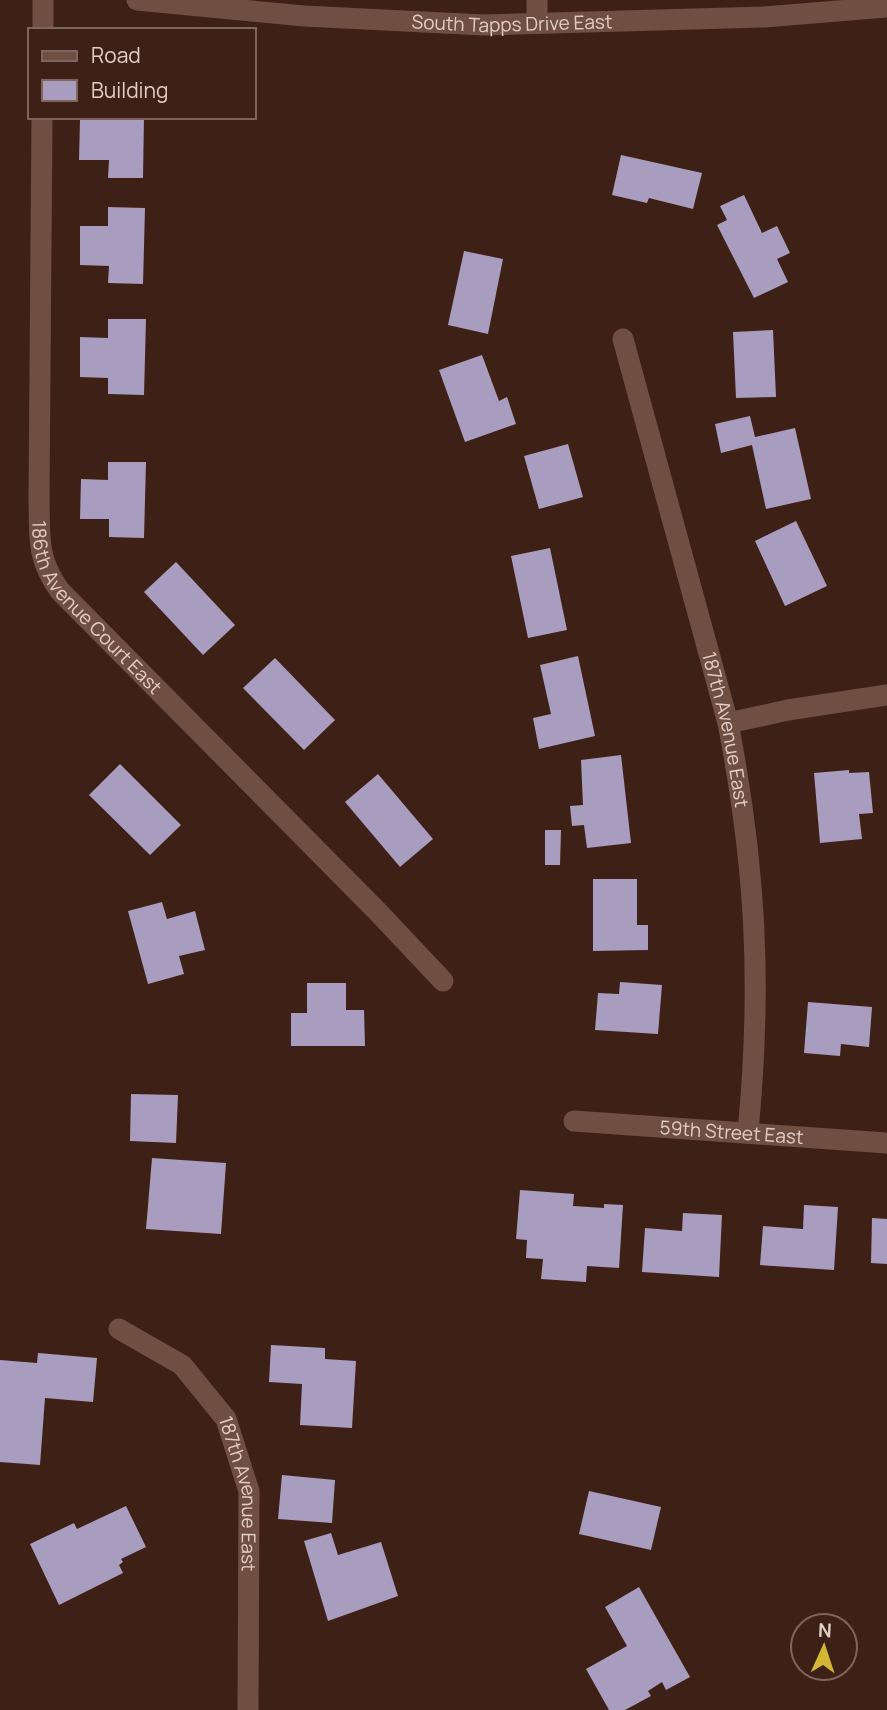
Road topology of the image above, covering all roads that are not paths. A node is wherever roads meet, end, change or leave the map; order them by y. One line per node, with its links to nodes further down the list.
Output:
1 (43, 0): 6 (street)
2 (137, 0): 5 (street, South Tapps Drive East)
3 (537, 0): 5 (street)
4 (887, 7): 5 (street, South Tapps Drive East)
5 (537, 23)
6 (43, 28)
7 (42, 119): 11 (street, 186th Avenue Court East)
8 (623, 339): 10 (street, 187th Avenue East)
9 (887, 695): 10 (street)
10 (728, 723): 13 (street, 187th Avenue East)
11 (443, 981)
12 (574, 1121): 13 (street, 59th Street East)
13 (748, 1132): 14 (street, 59th Street East)
14 (887, 1143)
15 (120, 1329): 16 (street, 187th Avenue East)
16 (248, 1710)

